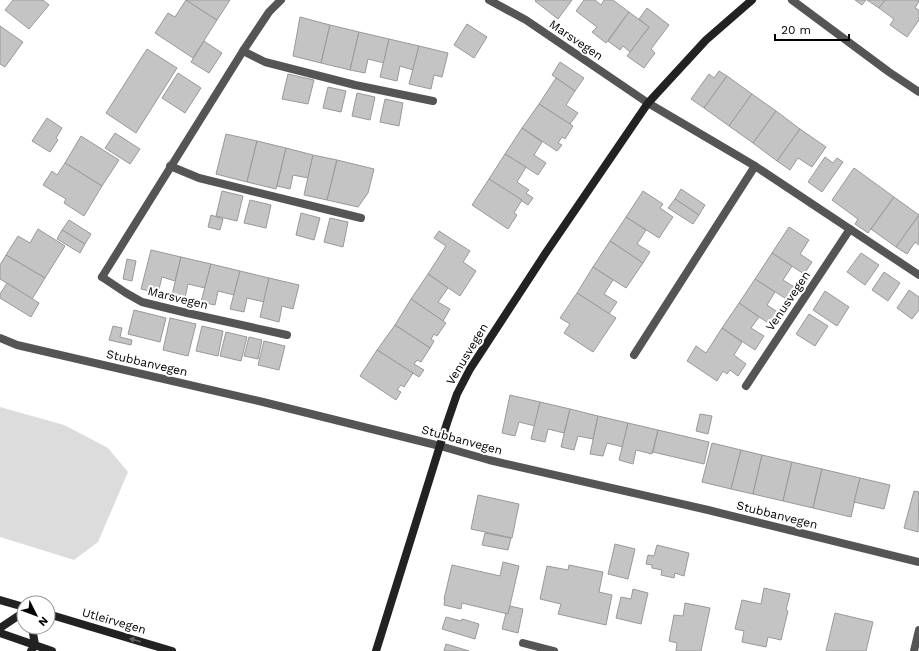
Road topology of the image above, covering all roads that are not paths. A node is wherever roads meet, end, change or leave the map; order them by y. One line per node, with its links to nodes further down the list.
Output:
1 (282, 0): 5 (street, Marsvegen)
2 (489, 0): 8 (street, Marsvegen)
3 (752, 0): 8 (street, Venusvegen)
4 (792, 0): 6 (street)
5 (243, 51): 7 (street); 9 (street, Marsvegen)
6 (919, 92)
7 (433, 101)
8 (648, 102): 10 (street); 18 (street, Venusvegen)
9 (170, 166): 11 (street); 14 (street, Marsvegen)
10 (755, 166): 12 (street); 16 (street)
11 (361, 218)
12 (850, 229): 13 (street); 17 (street, Venusvegen)
13 (919, 275)
14 (287, 335)
15 (0, 338): 18 (street, Stubbanvegen)
16 (634, 356)
17 (746, 386)
18 (440, 446): 19 (street, Stubbanvegen); 32 (street, Venusvegen)
19 (919, 562)
20 (0, 600): 21 (street)
21 (16, 605)
22 (56, 616): 31 (street, Utleirvegen, one-way to 22)
23 (16, 617): 24 (street)
24 (0, 628)
25 (919, 630): 34 (street)
26 (0, 633): 29 (street)
27 (32, 635): 29 (street)
28 (523, 643): 33 (street)
29 (33, 648): 30 (street)
30 (52, 651)
31 (172, 651)
32 (376, 651)
33 (554, 651)
34 (914, 651)

